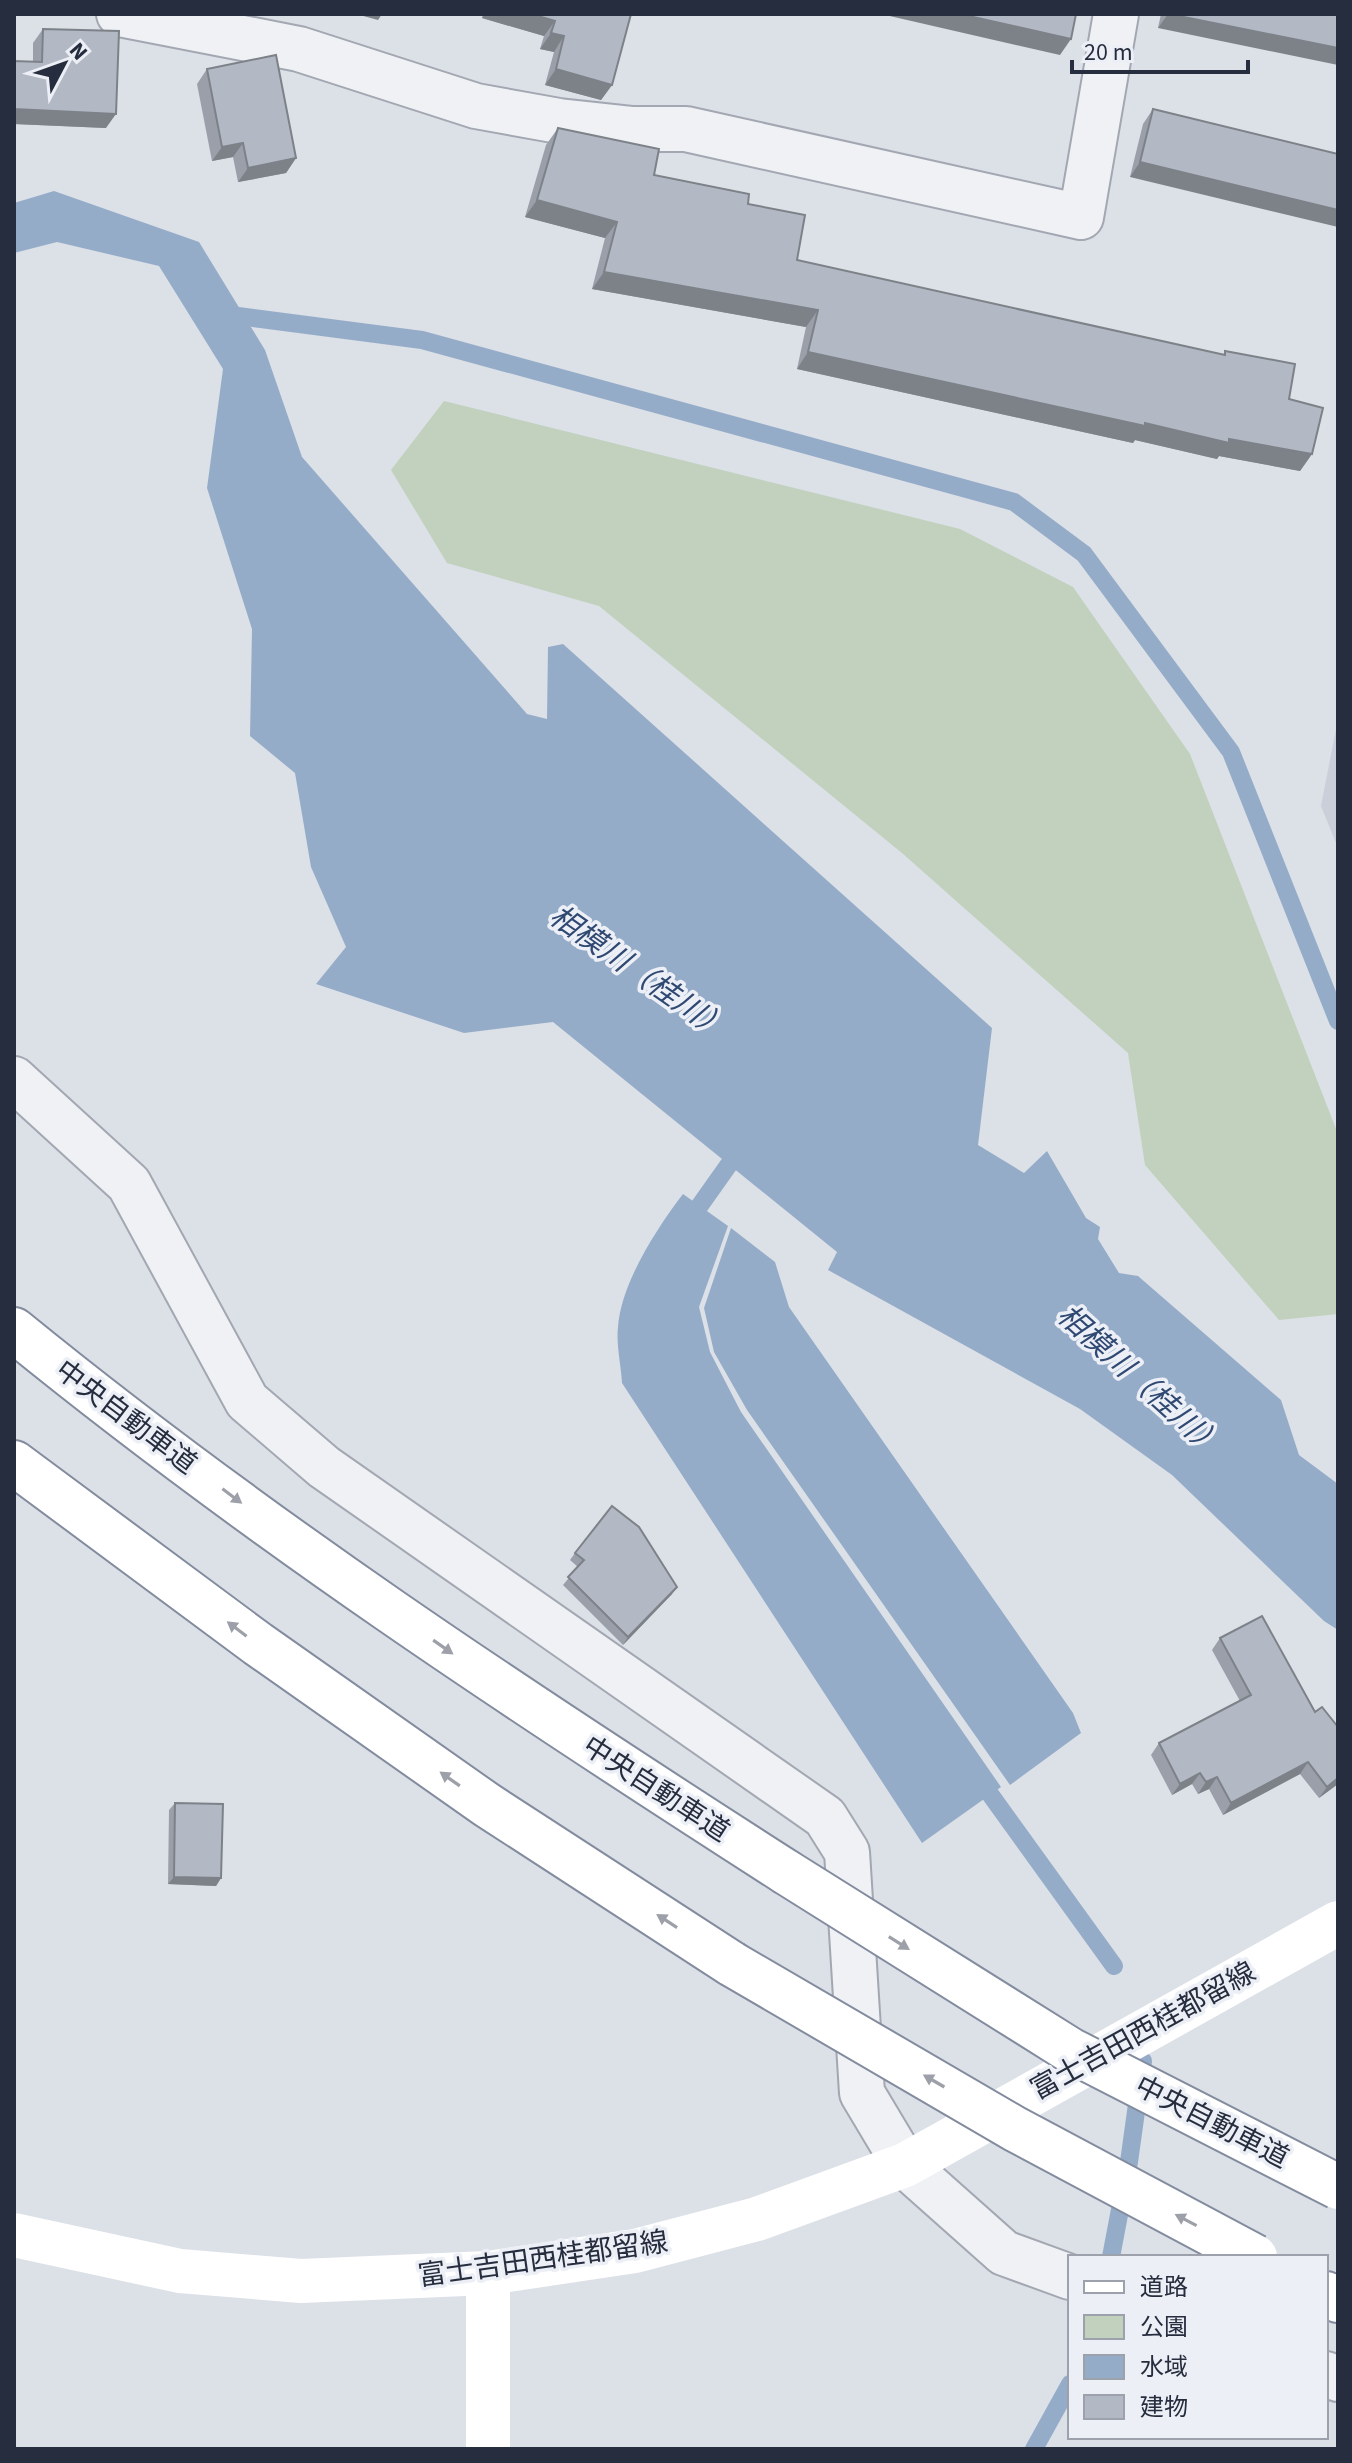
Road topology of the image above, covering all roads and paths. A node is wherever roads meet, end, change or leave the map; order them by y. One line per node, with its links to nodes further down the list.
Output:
1 (119, 14): 2 (street)
2 (1116, 14)
3 (14, 1079): 7 (street)
4 (14, 1330): 8 (main road, 中央自動車道, one-way to 8, bridge)
5 (14, 1463): 10 (main road, one-way to 5, bridge)
6 (1338, 1923): 7 (main road, 富士吉田西桂都留線)
7 (905, 2165): 11 (main road, 富士吉田西桂都留線); 12 (street)
8 (1338, 2187)
9 (14, 2235): 11 (main road, 富士吉田西桂都留線)
10 (1251, 2255)
11 (488, 2273): 13 (main road)
12 (1064, 2275)
13 (488, 2449)

